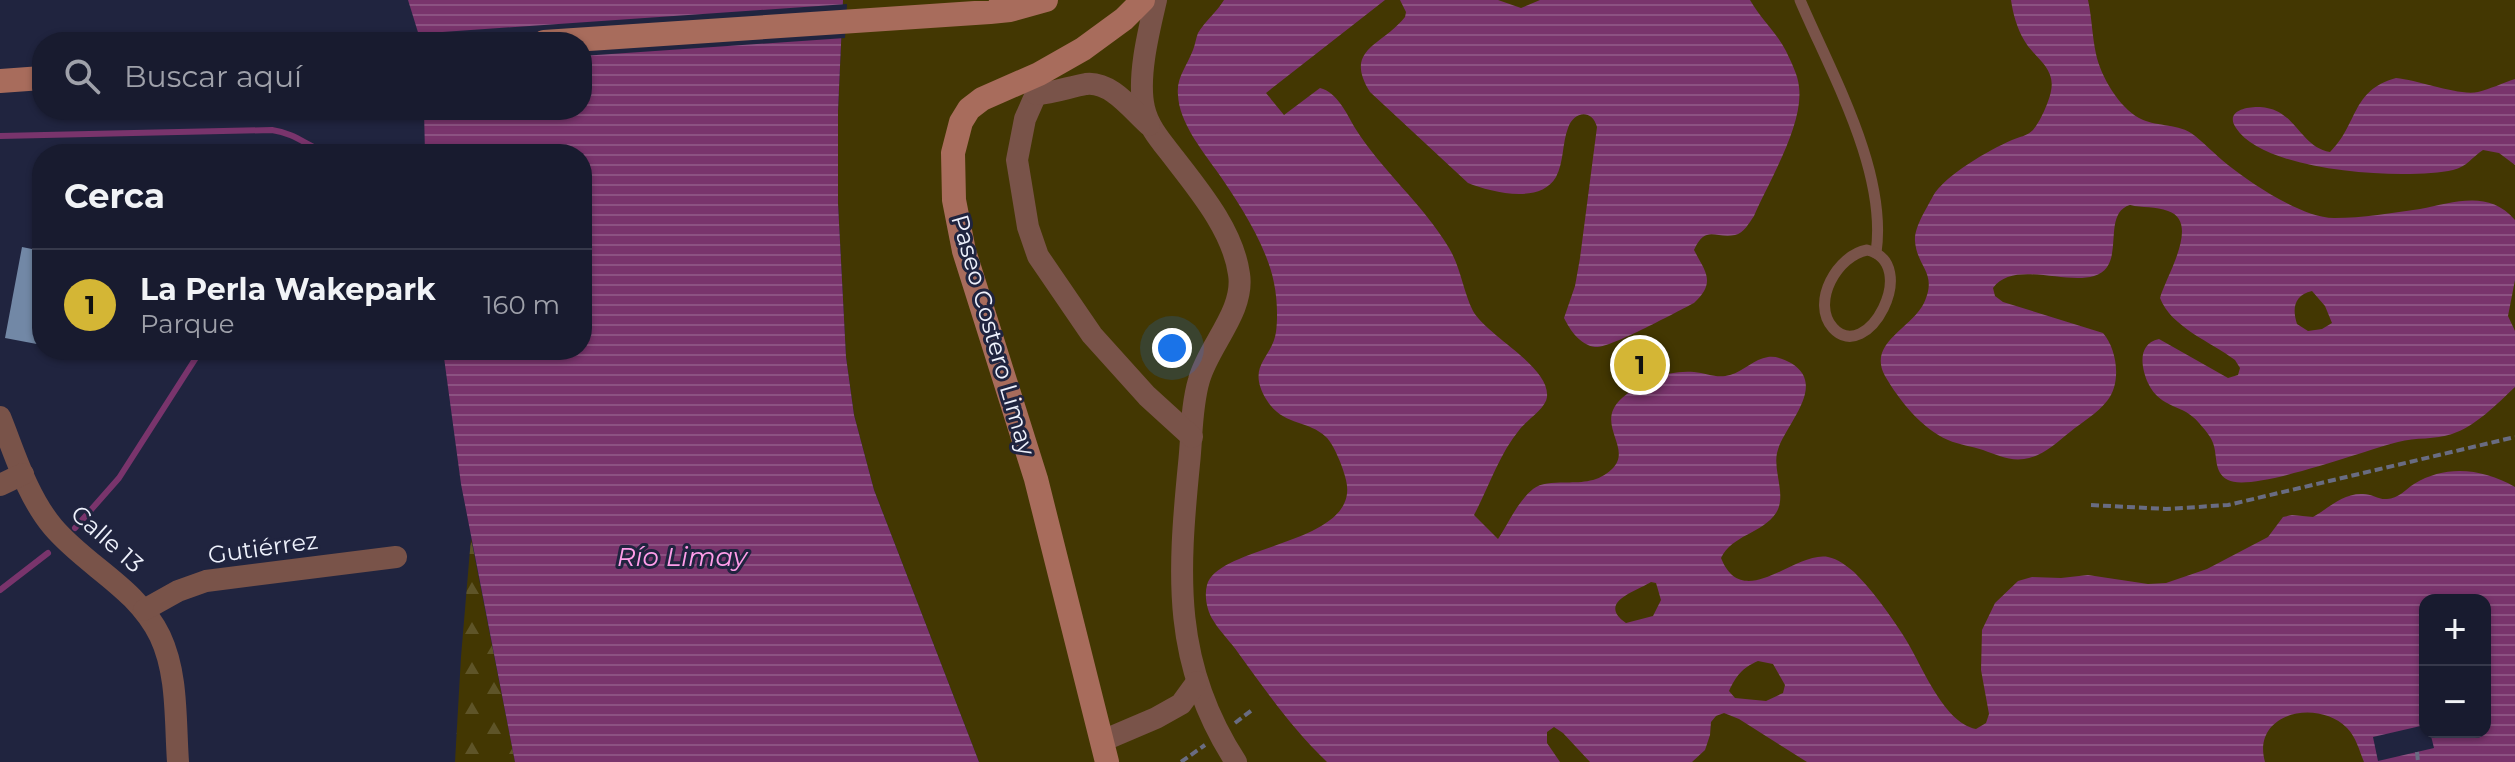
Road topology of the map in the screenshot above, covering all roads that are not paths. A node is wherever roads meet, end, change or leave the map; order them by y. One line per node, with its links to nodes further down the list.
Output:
1 (1046, 0): 5 (street)
2 (1143, 0): 8 (street, Paseo Costero Limay)
3 (1156, 0): 9 (street)
4 (1800, 0): 10 (lane)
5 (592, 39)
6 (32, 79): 7 (street)
7 (0, 81)
8 (1034, 86): 9 (street); 12 (street); 18 (street, Paseo Costero Limay)
9 (1150, 126): 12 (street)
10 (1876, 253): 10 (lane)
11 (0, 417): 13 (street, Calle 13)
12 (1192, 437): 17 (street)
13 (23, 474): 14 (street); 16 (street, Calle 13)
14 (0, 485)
15 (396, 557): 16 (street, Gutiérrez)
16 (144, 610): 19 (street, Calle 13)
17 (1197, 682): 18 (street); 20 (street)
18 (1104, 752)
19 (178, 762)
20 (1236, 762)

